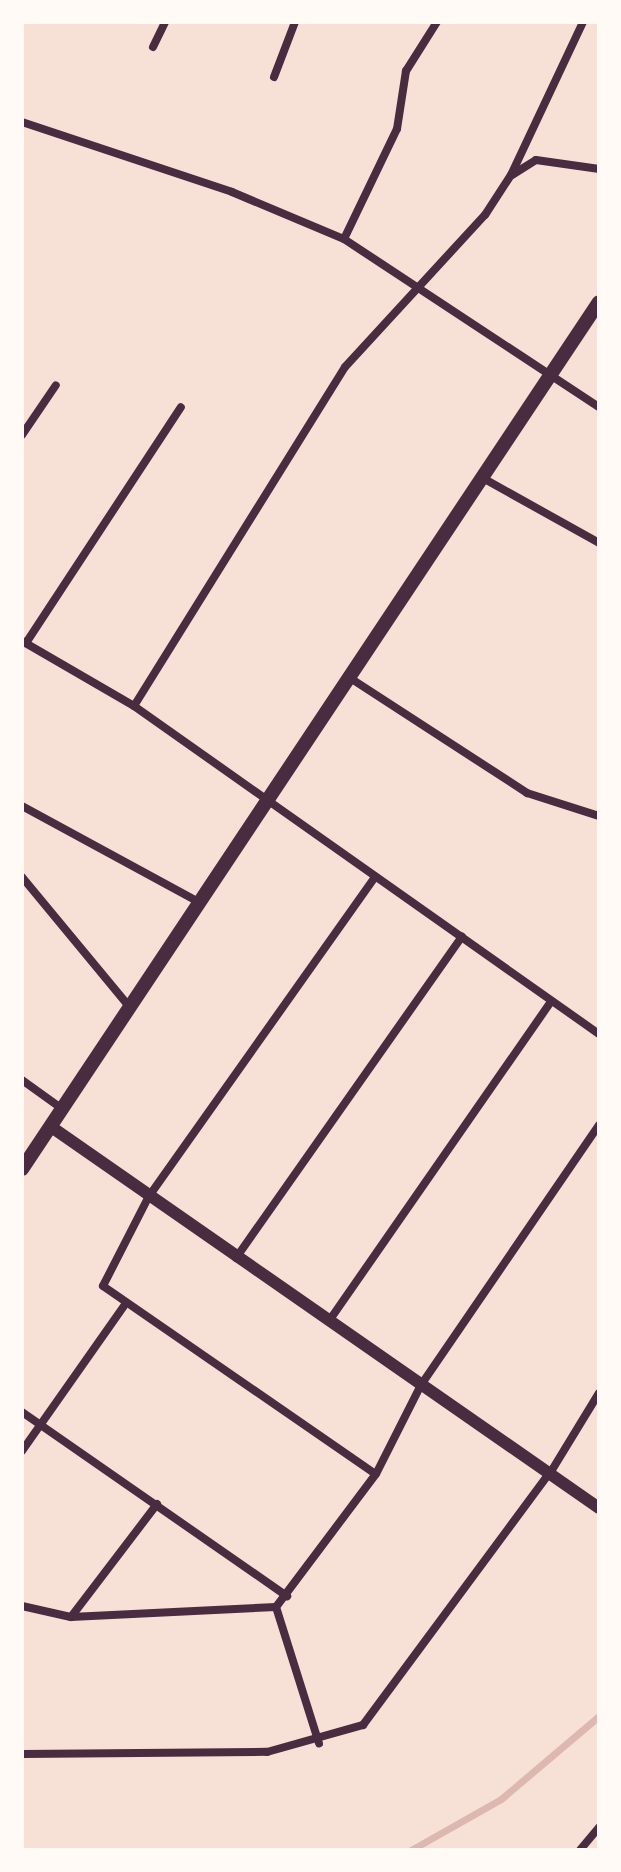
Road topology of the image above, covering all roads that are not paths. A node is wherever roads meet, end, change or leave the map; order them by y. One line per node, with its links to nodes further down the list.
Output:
1 (165, 22): 5 (street)
2 (295, 22): 6 (street)
3 (437, 22): 10 (street)
4 (583, 22): 9 (street)
5 (153, 47)
6 (274, 77)
7 (22, 122): 10 (street)
8 (599, 169): 9 (street)
9 (511, 175): 11 (street)
10 (344, 239): 11 (street)
11 (416, 284): 13 (street); 22 (street)
12 (599, 302): 13 (main road)
13 (548, 374): 16 (street); 18 (main road)
14 (56, 385): 17 (street)
15 (181, 407): 20 (street)
16 (599, 407)
17 (22, 435)
18 (478, 475): 19 (street); 21 (main road)
19 (599, 543)
20 (24, 642): 22 (street)
21 (347, 676): 23 (main road); 25 (street)
22 (134, 706): 23 (street)
23 (267, 798): 27 (street); 28 (main road)
24 (22, 806): 28 (street)
25 (599, 816)
26 (22, 877): 31 (street)
27 (375, 877): 29 (street); 38 (street)
28 (197, 901): 31 (main road)
29 (462, 936): 30 (street); 39 (street)
30 (551, 1002): 32 (street); 41 (street)
31 (127, 1004): 34 (main road)
32 (599, 1034)
33 (22, 1080): 34 (street)
34 (61, 1108): 36 (main road)
35 (599, 1125): 42 (street)
36 (50, 1126): 37 (main road); 38 (street)
37 (22, 1169)
38 (149, 1196): 39 (street); 40 (street)
39 (236, 1259): 41 (street)
40 (124, 1306): 45 (street); 48 (street)
41 (329, 1321): 42 (street)
42 (421, 1385): 47 (street); 48 (street)
43 (599, 1393): 47 (street)
44 (22, 1412): 45 (street)
45 (39, 1424): 46 (street); 49 (street)
46 (22, 1451)
47 (552, 1470): 50 (street); 55 (street)
48 (376, 1474): 51 (street)
49 (157, 1504): 51 (street); 54 (street)
50 (599, 1508)
51 (287, 1596): 53 (street)
52 (22, 1606): 54 (street)
53 (276, 1607): 54 (street); 55 (street)
54 (71, 1617)
55 (319, 1743): 56 (street)
56 (22, 1754)
57 (599, 1827): 58 (street)
58 (580, 1850)

